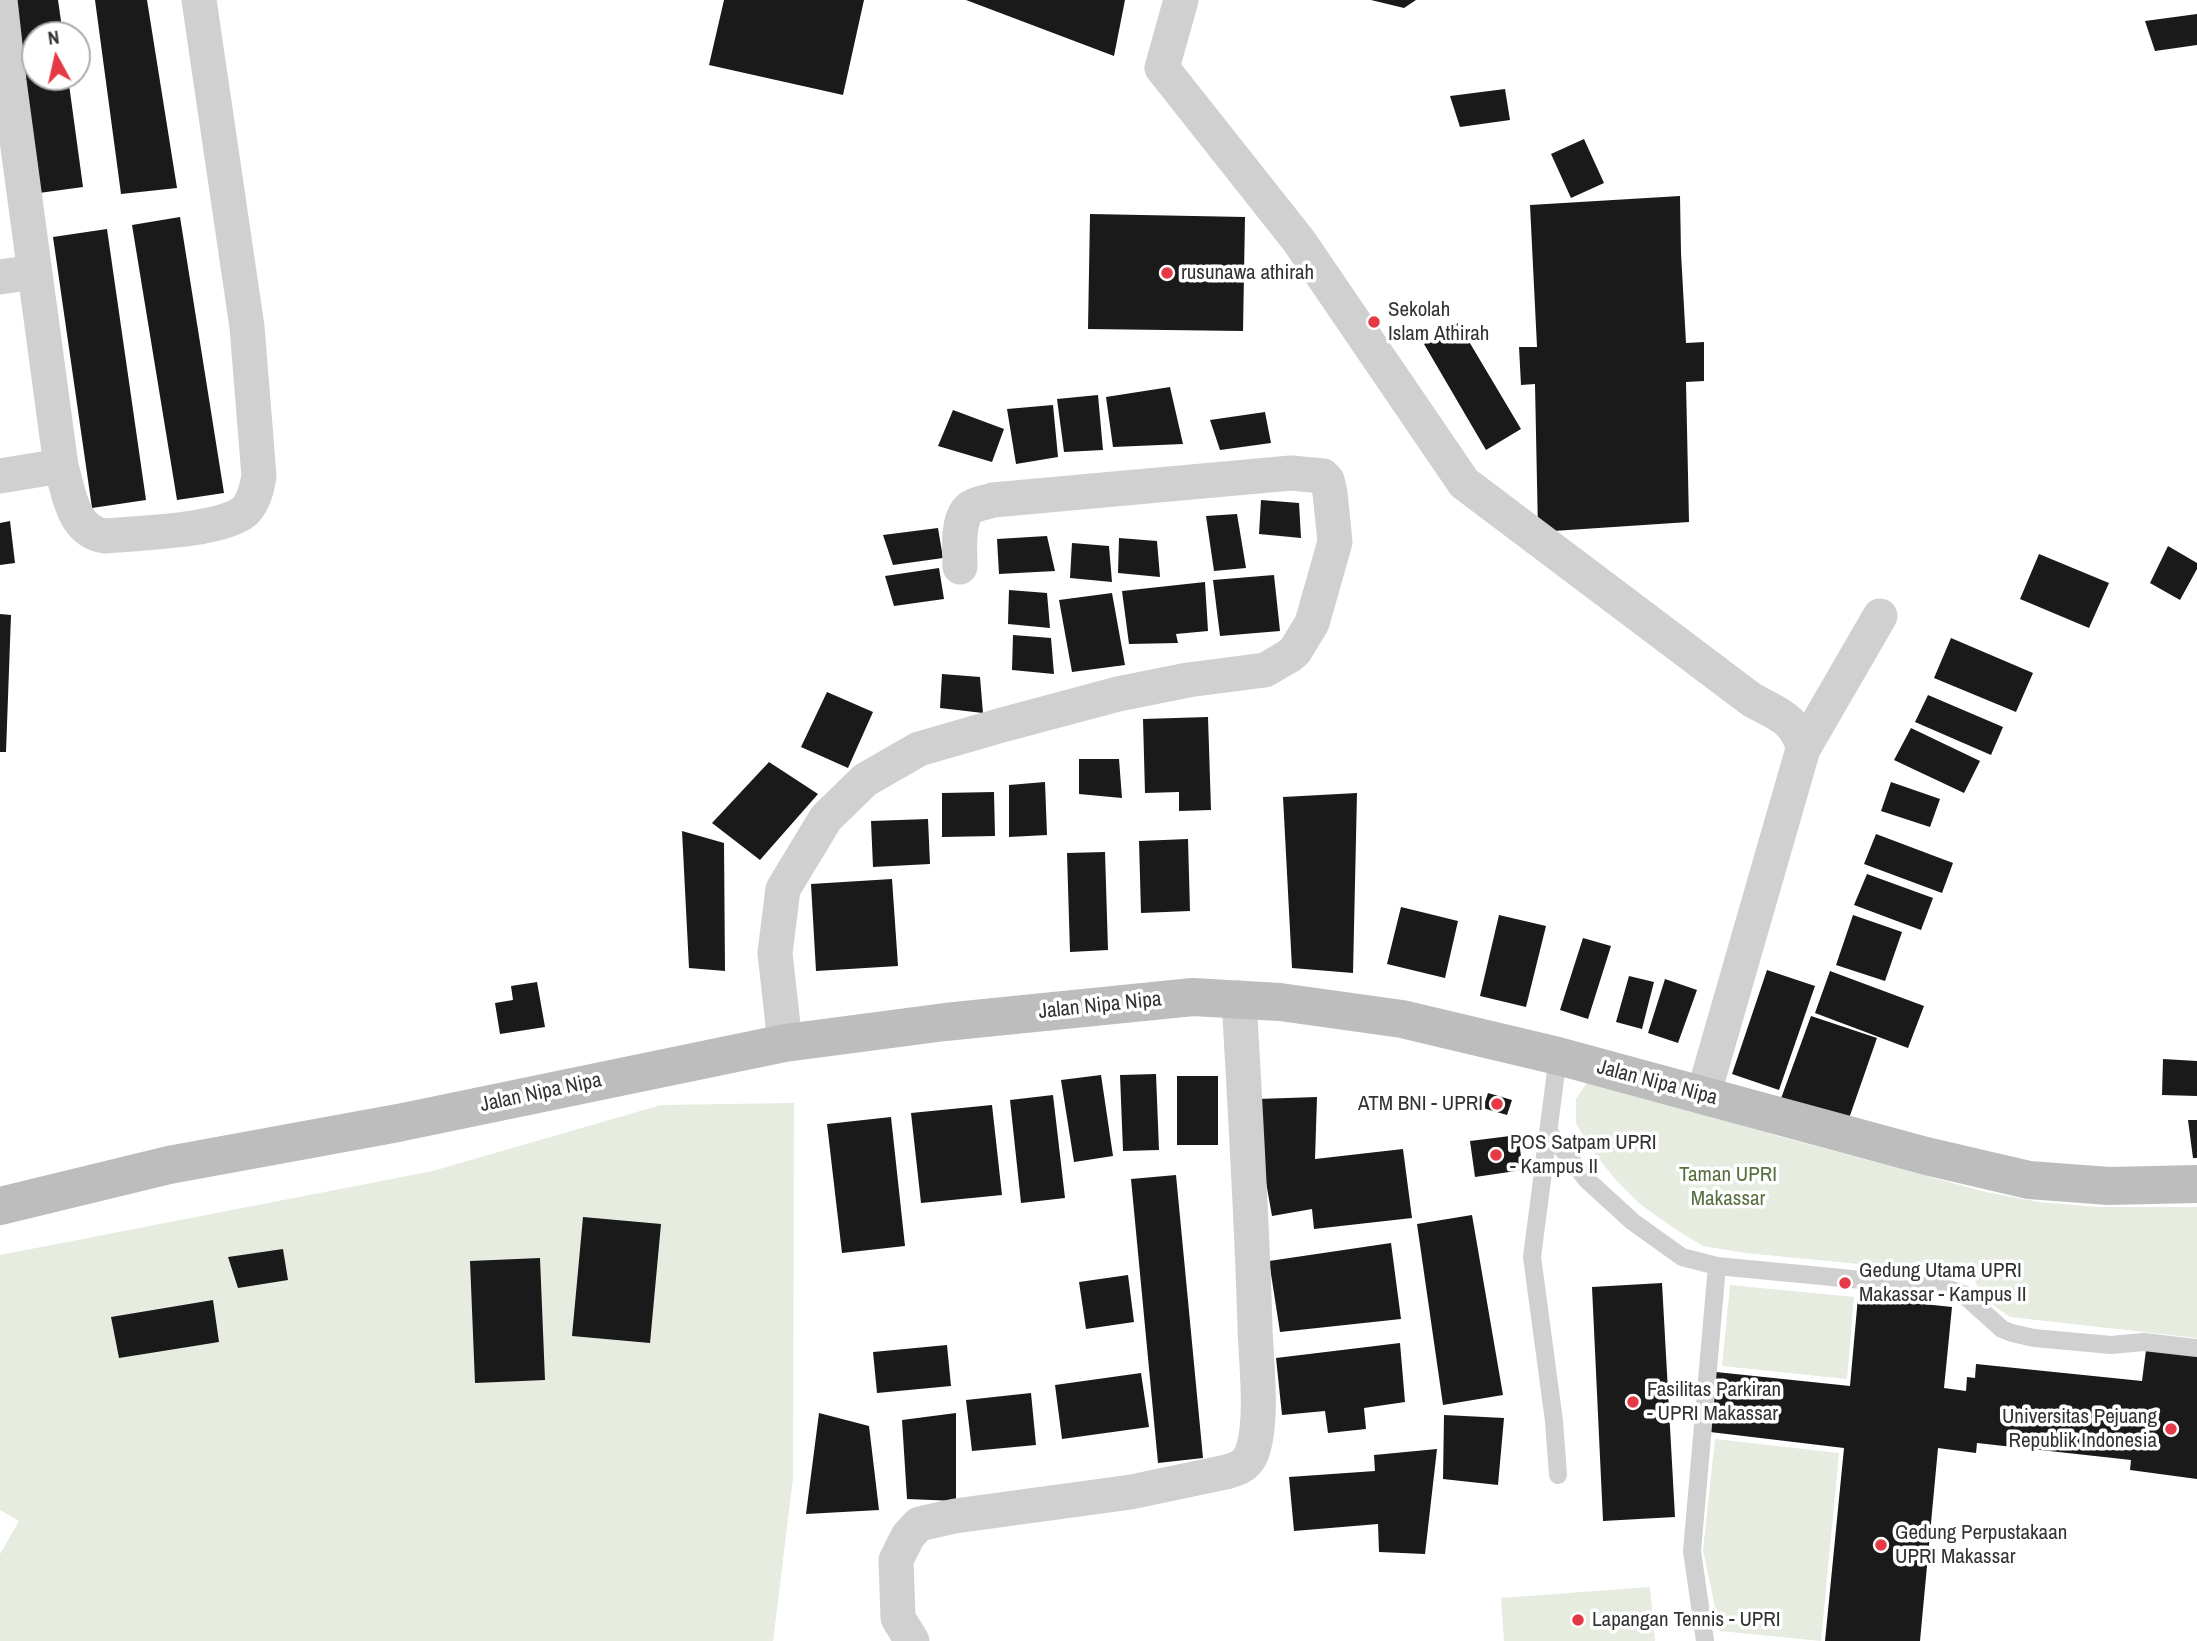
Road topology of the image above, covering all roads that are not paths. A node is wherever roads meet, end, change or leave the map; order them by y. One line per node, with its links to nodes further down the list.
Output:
1 (0, 0): 4 (street)
2 (199, 0): 7 (street)
3 (1181, 0): 11 (street)
4 (4, 82): 5 (street)
5 (34, 272): 6 (street); 7 (street)
6 (0, 277)
7 (61, 466): 8 (street)
8 (0, 476)
9 (960, 568): 13 (street)
10 (1880, 616): 11 (street)
11 (1803, 749): 15 (street)
12 (1239, 998): 13 (street, Jalan Nipa Nipa); 14 (street, Jalan Nipa Nipa); 22 (street)
13 (785, 1043): 18 (street, Jalan Nipa Nipa)
14 (1558, 1056): 15 (street, Jalan Nipa Nipa); 16 (lane)
15 (1703, 1096): 17 (street, Jalan Nipa Nipa)
16 (1549, 1132): 19 (lane); 21 (lane)
17 (2197, 1184)
18 (0, 1206)
19 (1717, 1266): 20 (lane); 23 (lane)
20 (2197, 1348)
21 (1558, 1475)
22 (912, 1641)
23 (1705, 1641)

